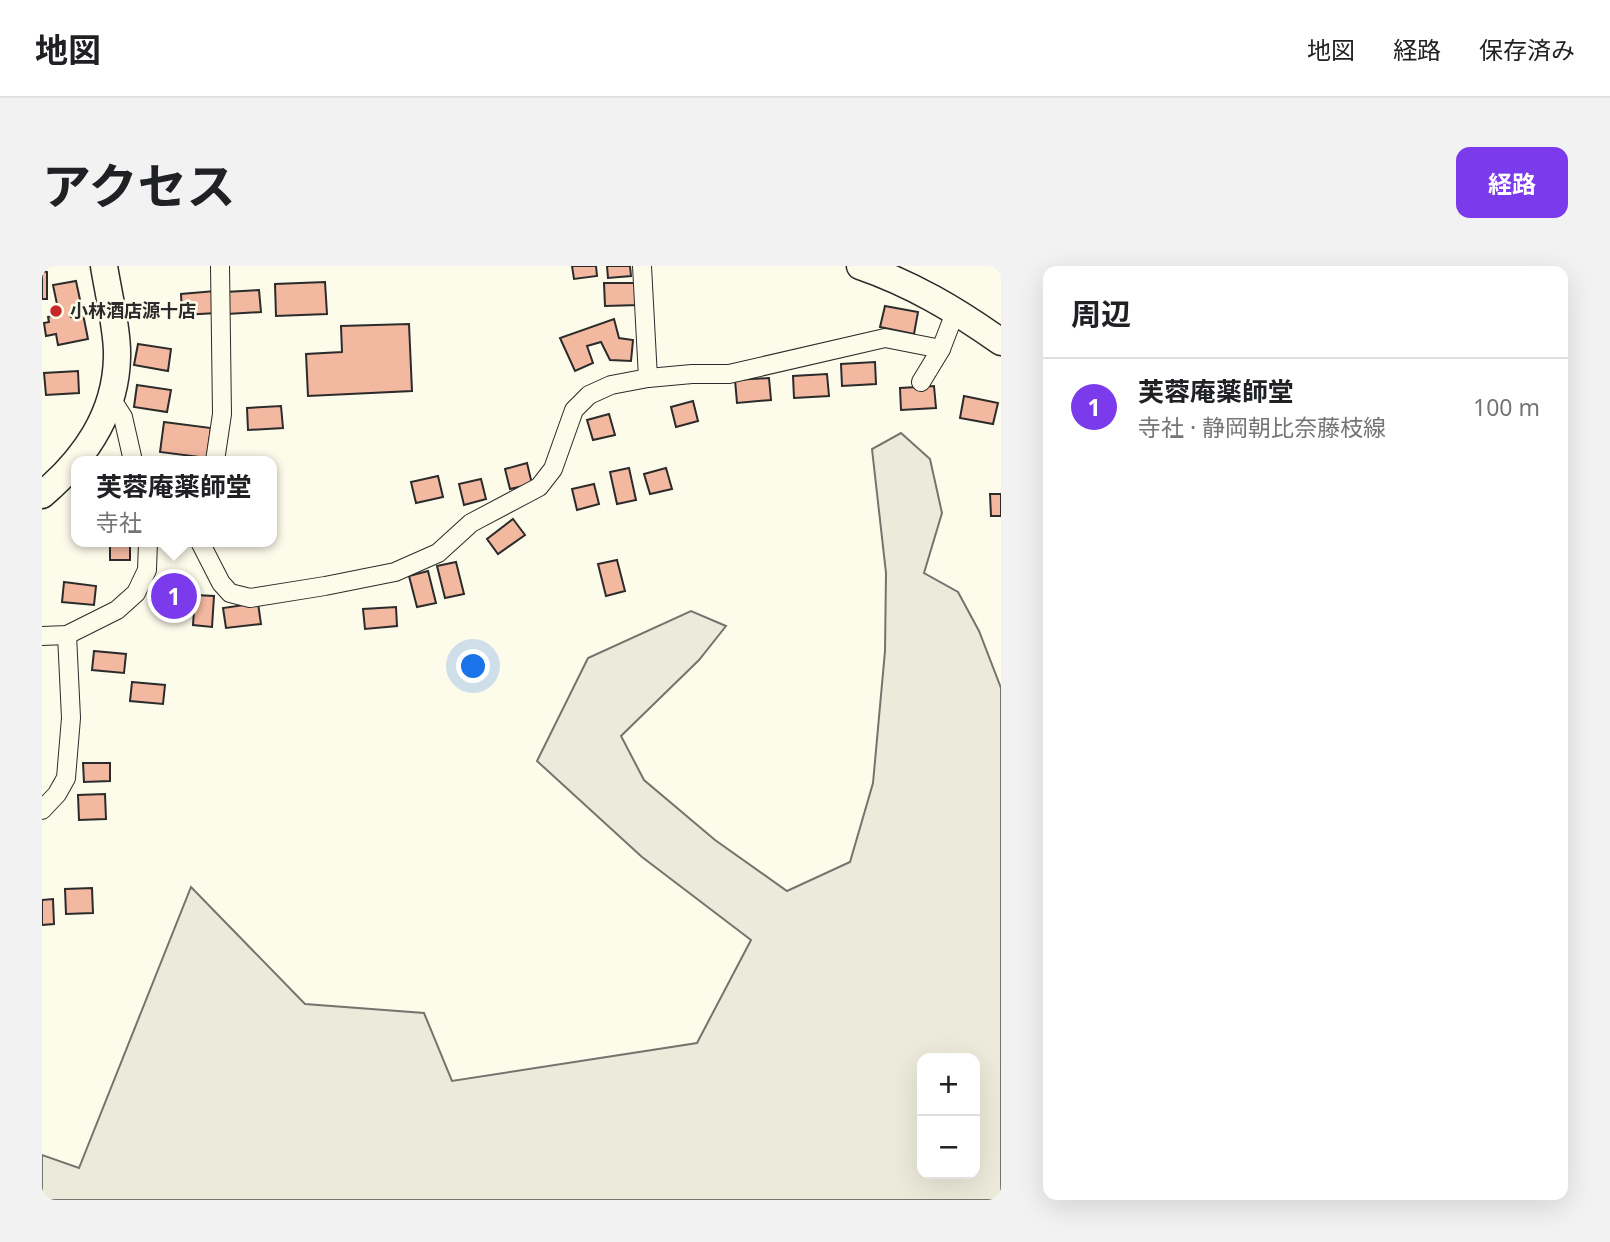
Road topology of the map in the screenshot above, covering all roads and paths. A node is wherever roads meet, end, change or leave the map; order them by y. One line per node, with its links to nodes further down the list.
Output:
1 (104, 266): 10 (main road)
2 (220, 266): 13 (street)
3 (642, 266): 8 (street)
4 (860, 266): 5 (main road)
5 (956, 310): 6 (main road); 7 (street)
6 (1001, 341)
7 (941, 349): 8 (street); 9 (street)
8 (648, 377): 17 (street)
9 (921, 382)
10 (112, 400): 11 (main road); 12 (street)
11 (80, 456)
12 (132, 456)
13 (216, 456)
14 (71, 466): 15 (main road)
15 (46, 492)
16 (148, 547): 18 (street)
17 (203, 547)
18 (67, 635): 19 (street); 20 (street)
19 (42, 636)
20 (42, 810)

